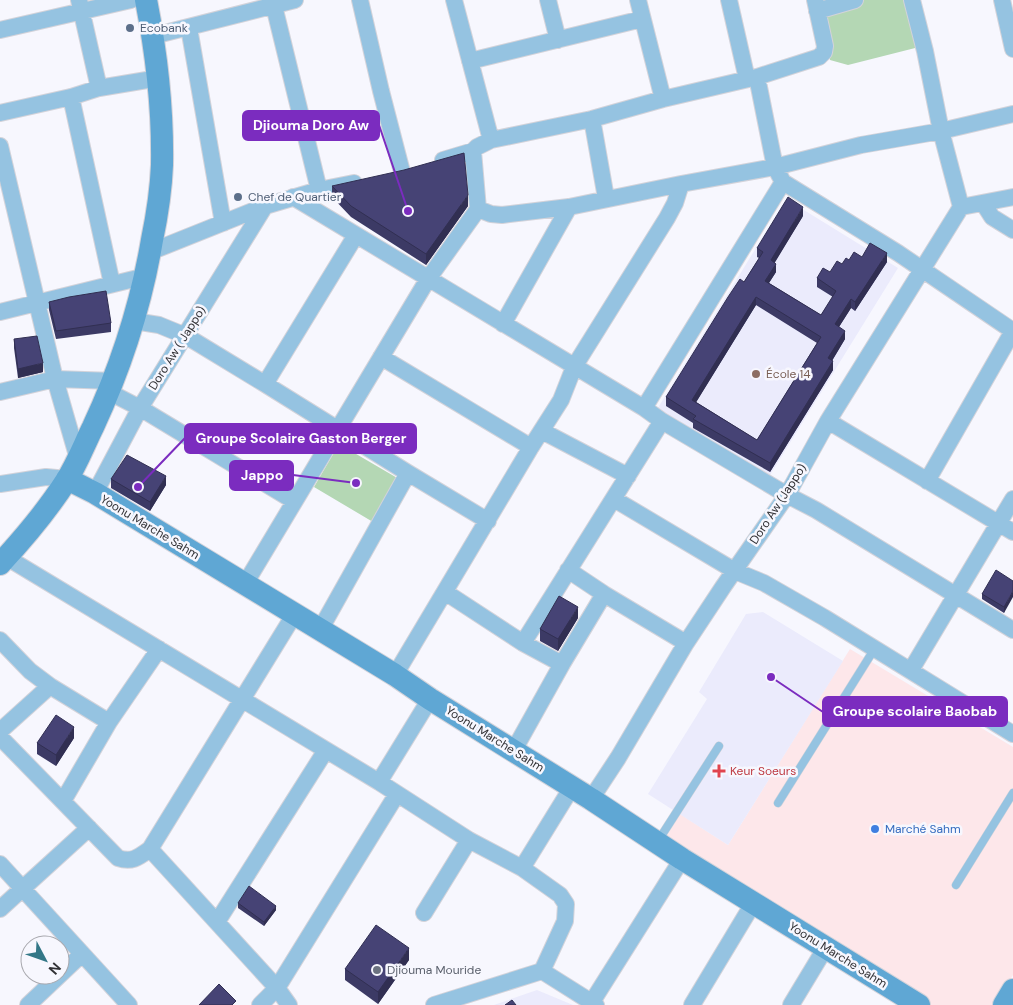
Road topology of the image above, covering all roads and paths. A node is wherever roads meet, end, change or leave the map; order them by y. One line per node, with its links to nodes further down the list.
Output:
1 (131, 0): 12 (street)
2 (146, 0): 19 (street)
3 (295, 0): 14 (street)
4 (360, 0): 36 (street)
5 (454, 0): 22 (street)
6 (548, 0): 20 (street)
7 (638, 0): 15 (street)
8 (729, 0): 24 (street)
9 (855, 0): 13 (street)
10 (912, 0): 31 (street)
11 (1002, 0): 16 (street)
12 (81, 5): 18 (street); 25 (street)
13 (816, 5): 24 (street)
14 (274, 6): 17 (street); 41 (street)
15 (642, 19): 20 (street); 27 (street)
16 (1010, 23): 21 (street)
17 (189, 28): 19 (street); 50 (street)
18 (0, 30)
19 (153, 36): 23 (street)
20 (558, 40): 22 (street)
21 (1013, 49)
22 (470, 61): 32 (street)
23 (159, 78): 25 (street); 53 (street)
24 (752, 78): 27 (street); 35 (street)
25 (99, 88): 26 (street)
26 (71, 97): 28 (street); 57 (street)
27 (663, 99): 30 (street)
28 (0, 113)
29 (1013, 114): 31 (street)
30 (592, 119): 32 (street); 44 (street)
31 (941, 131): 35 (street); 48 (street)
32 (491, 140): 34 (street)
33 (0, 146): 58 (street)
34 (473, 151): 36 (street); 49 (street)
35 (775, 167): 39 (street); 40 (street)
36 (402, 172): 37 (street)
37 (384, 176)
38 (365, 180): 41 (street)
39 (783, 182): 54 (street); 70 (street)
40 (681, 184): 44 (street); 64 (street)
41 (319, 190): 42 (street)
42 (293, 197): 46 (street); 52 (street)
43 (1013, 197): 45 (street)
44 (606, 198): 47 (street)
45 (982, 203): 48 (street); 51 (street)
46 (265, 206): 50 (street); 62 (street, Doro Aw ( Jappo))
47 (569, 207): 49 (street); 61 (street)
48 (961, 207): 54 (street, Doro Aw (Jappo))
49 (478, 209): 56 (street)
50 (223, 223): 53 (street)
51 (1013, 230)
52 (356, 235): 56 (street); 66 (street)
53 (150, 252): 55 (street)
54 (921, 270): 72 (street, Doro Aw (Jappo)); 80 (street)
55 (146, 276): 57 (street); 60 (street)
56 (428, 279): 61 (street); 63 (street)
57 (112, 284): 58 (street)
58 (36, 304): 59 (street); 65 (street)
59 (0, 312)
60 (134, 321): 62 (street); 67 (street)
61 (502, 324): 64 (street)
62 (186, 336): 66 (street); 69 (street, Doro Aw ( Jappo))
63 (382, 357): 73 (street); 75 (street)
64 (574, 367): 70 (street); 74 (street)
65 (55, 379): 67 (street); 68 (street); 76 (street)
66 (266, 384): 73 (street)
67 (111, 387): 69 (street); 76 (street)
68 (0, 392)
69 (140, 408): 82 (street, Doro Aw ( Jappo)); 86 (street)
70 (644, 408): 71 (street)
71 (662, 421): 78 (street); 83 (street)
72 (828, 421): 80 (street); 83 (street, Doro Aw (Jappo))
73 (338, 429): 77 (street); 86 (street)
74 (542, 431): 75 (street); 78 (street)
75 (531, 446): 87 (street)
76 (78, 459): 79 (street)
77 (408, 473): 87 (street); 98 (street)
78 (628, 476): 84 (street)
79 (67, 479): 81 (street); 82 (street, Yoonu Marche Sahm); 90 (street)
80 (927, 481): 88 (street)
81 (0, 484)
82 (95, 493): 93 (street, Yoonu Marche Sahm)
83 (787, 495): 92 (street, Doro Aw (Jappo)); 96 (street)
84 (614, 499): 91 (street); 92 (street)
85 (1013, 499): 88 (street)
86 (294, 501): 93 (street)
87 (488, 520): 94 (street)
88 (998, 524): 89 (street); 96 (street)
89 (1013, 532)
90 (3, 560): 104 (street)
91 (568, 570): 95 (street); 101 (street)
92 (735, 571): 102 (street, Doro Aw (Jappo)); 103 (street)
93 (245, 584): 97 (street, Yoonu Marche Sahm)
94 (445, 592): 101 (street); 107 (street)
95 (604, 594): 102 (street); 105 (street)
96 (956, 596): 99 (street); 106 (street)
97 (294, 615): 98 (street, Yoonu Marche Sahm); 109 (street)
98 (320, 630): 107 (street, Yoonu Marche Sahm)
99 (1013, 630)
100 (0, 640): 108 (street)
101 (524, 643): 105 (street)
102 (686, 643): 122 (street, Doro Aw (Jappo))
103 (875, 648): 106 (street); 124 (lane)
104 (159, 650): 109 (street); 111 (street)
105 (562, 664): 117 (street)
106 (911, 670): 113 (street)
107 (395, 675): 110 (street, Yoonu Marche Sahm)
108 (50, 686): 111 (street); 112 (street)
109 (242, 699): 116 (street); 128 (street)
110 (430, 699): 117 (street, Yoonu Marche Sahm); 118 (street)
111 (109, 722): 123 (street)
112 (0, 731)
113 (1013, 734)
114 (0, 736): 123 (street)
115 (719, 746): 127 (lane)
116 (326, 750): 118 (street); 137 (street)
117 (514, 750): 119 (street, Yoonu Marche Sahm)
118 (379, 782): 121 (street)
119 (572, 787): 122 (street, Yoonu Marche Sahm); 131 (street)
120 (1013, 793): 132 (lane)
121 (397, 794): 126 (street); 141 (street)
122 (591, 799): 127 (street, Yoonu Marche Sahm)
123 (63, 801): 125 (street)
124 (778, 803)
125 (89, 828): 128 (street); 133 (street)
126 (469, 840): 131 (street); 136 (street)
127 (656, 842): 129 (street, Yoonu Marche Sahm)
128 (150, 849): 137 (street)
129 (682, 860): 134 (street, Yoonu Marche Sahm); 143 (street)
130 (0, 864): 133 (street)
131 (522, 868): 140 (street)
132 (956, 885)
133 (22, 888): 135 (street); 139 (street)
134 (754, 902): 138 (street, Yoonu Marche Sahm); 149 (street)
135 (0, 909)
136 (424, 913)
137 (217, 922): 141 (street)
138 (826, 947): 142 (street, Yoonu Marche Sahm); 150 (street)
139 (82, 954): 144 (street); 145 (street)
140 (542, 971): 143 (street); 148 (street)
141 (277, 988): 146 (street); 147 (street)
142 (905, 1001)
143 (592, 1004)
144 (28, 1005)
145 (129, 1005)
146 (260, 1005)
147 (289, 1005)
148 (434, 1005)
149 (692, 1005)
150 (791, 1005)

